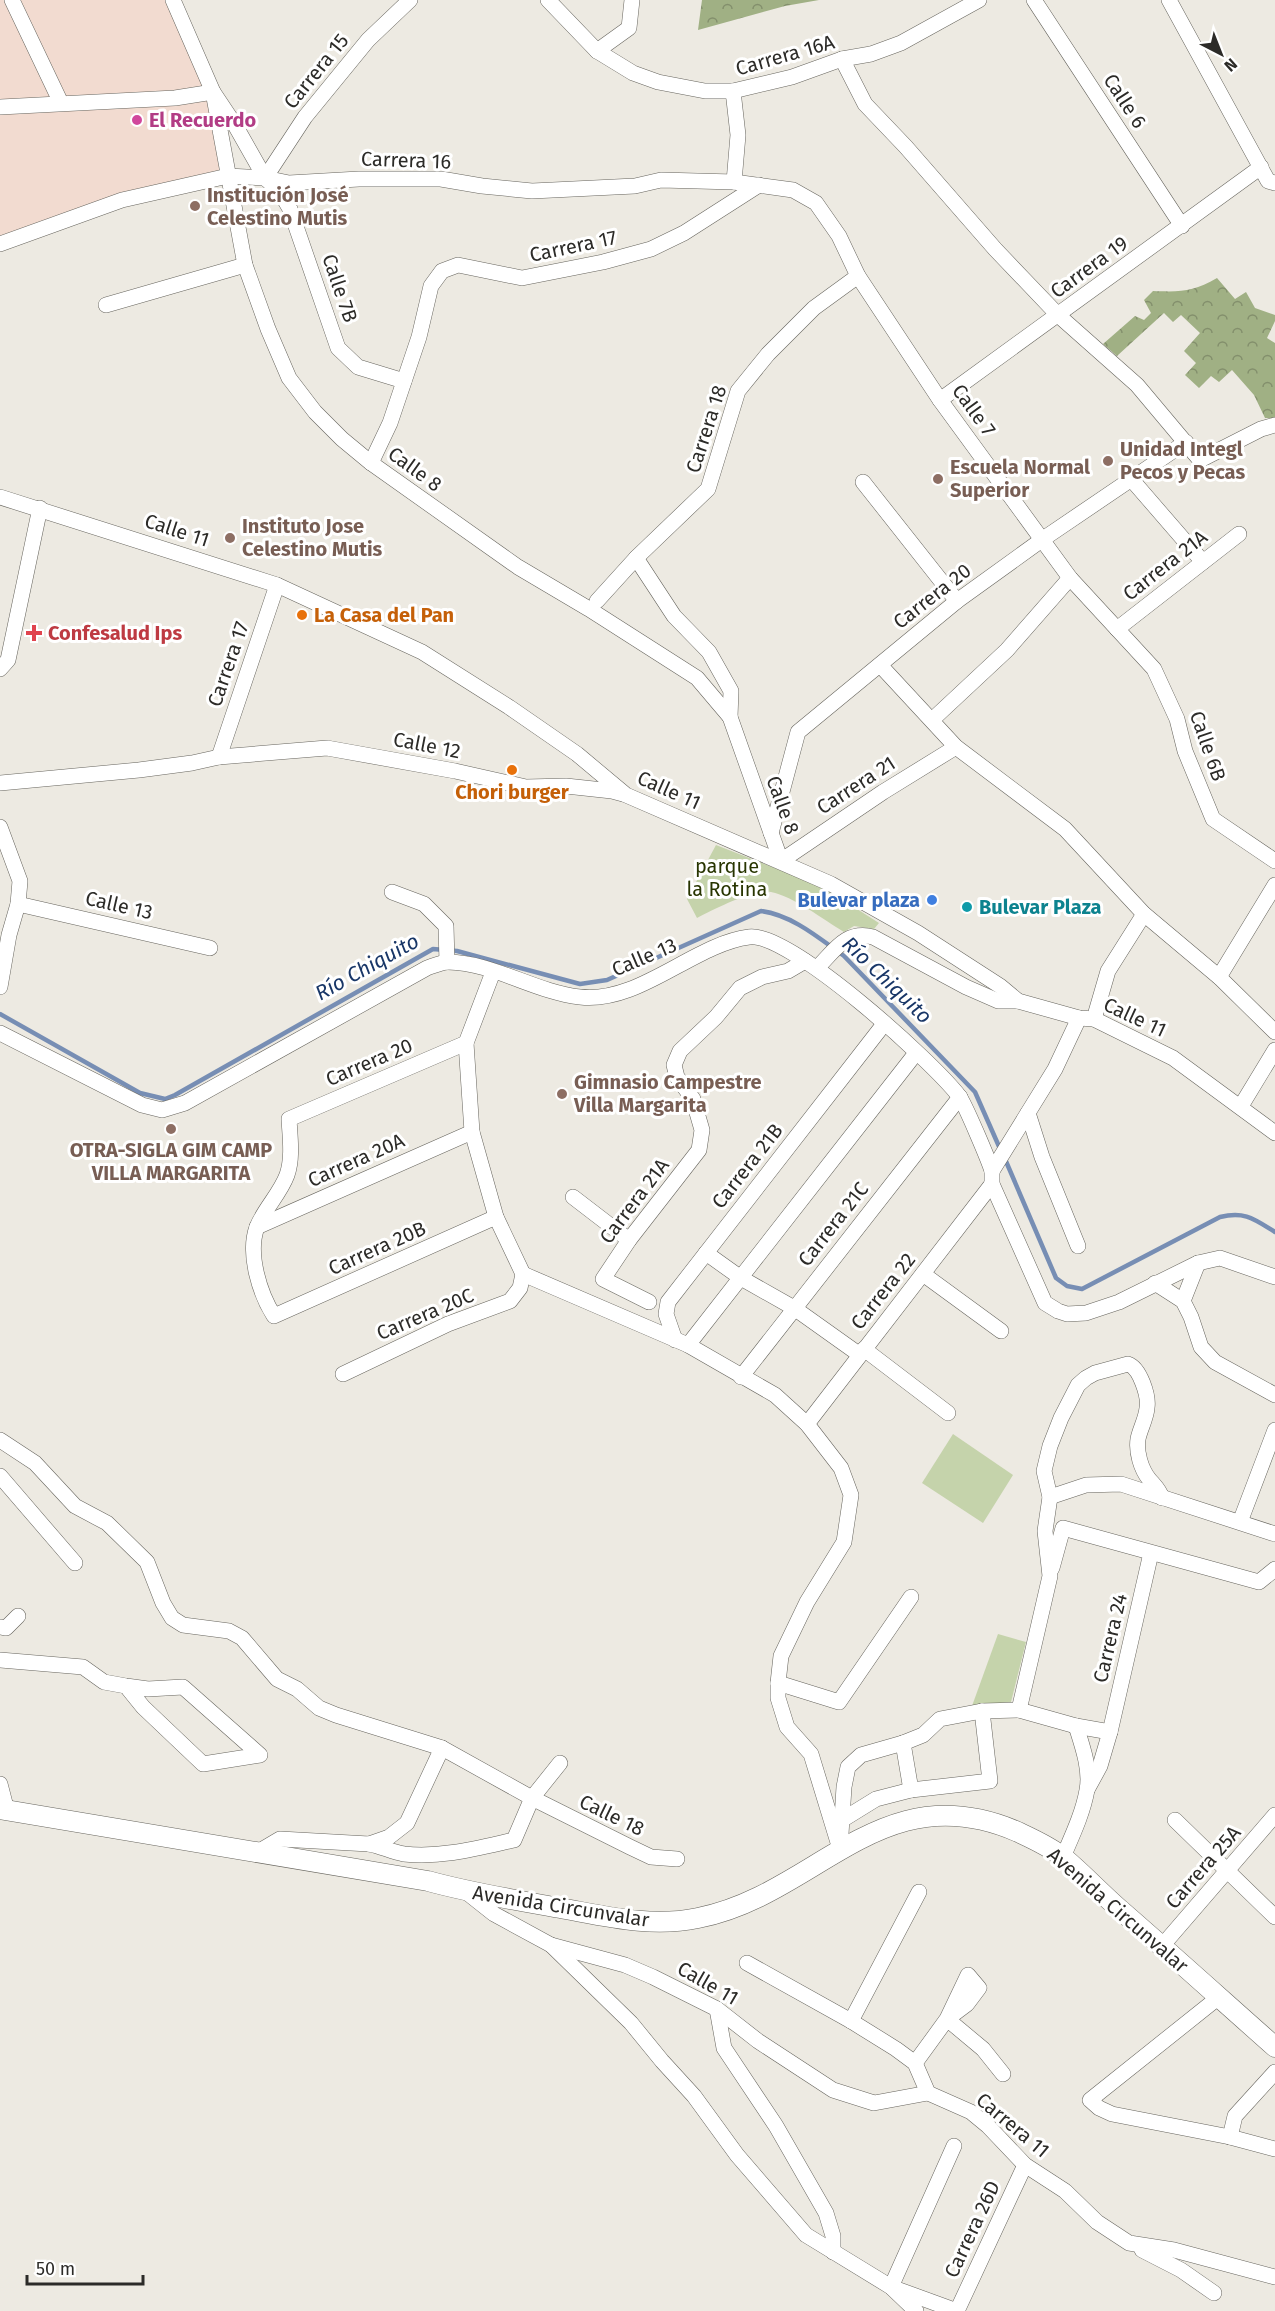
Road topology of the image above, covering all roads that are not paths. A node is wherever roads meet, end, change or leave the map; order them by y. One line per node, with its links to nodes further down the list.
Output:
1 (12, 0): 13 (street)
2 (173, 0): 12 (street, Calle 8)
3 (410, 0): 17 (street, Carrera 15)
4 (548, 0): 9 (street, Carrera 16A)
5 (632, 0): 9 (street)
6 (979, 0): 10 (street, Carrera 16A)
7 (1034, 0): 22 (street, Calle 6)
8 (1169, 0): 15 (street)
9 (597, 51): 11 (street, Carrera 16A)
10 (842, 59): 11 (street, Carrera 16A); 27 (street)
11 (733, 91): 18 (street)
12 (213, 92): 13 (street); 16 (street, Calle 8); 17 (street, Calle 7B)
13 (61, 102): 14 (street)
14 (0, 107)
15 (1261, 167): 19 (street); 22 (street, Carrera 19)
16 (228, 176): 17 (street, Carrera 16); 23 (street, Carrera 16); 24 (street, Calle 8)
17 (265, 178): 18 (street, Carrera 16); 28 (street, Calle 7B)
18 (734, 182): 20 (street, Carrera 16)
19 (1275, 183)
20 (759, 185): 21 (street, Carrera 16); 28 (street, Carrera 17)
21 (816, 202): 25 (street, Calle 7)
22 (1182, 226): 27 (street, Carrera 19)
23 (0, 244)
24 (245, 266): 26 (street); 32 (street, Calle 8)
25 (858, 276): 29 (street, Calle 7); 39 (street, Carrera 18)
26 (106, 305)
27 (1058, 315): 29 (street, Carrera 19); 31 (street)
28 (404, 381): 32 (street, Carrera 17)
29 (940, 400): 38 (street, Calle 7)
30 (1275, 425): 31 (street)
31 (1186, 442): 33 (street, Carrera 20)
32 (371, 463): 48 (street, Calle 8)
33 (1132, 480): 38 (street, Carrera 20); 40 (street)
34 (863, 482): 44 (street)
35 (0, 497): 36 (street, Calle 11)
36 (40, 508): 42 (street, Calle 11); 47 (street)
37 (1239, 534): 40 (street, Carrera 21A)
38 (1043, 539): 41 (street, Calle 7); 44 (street, Carrera 20)
39 (636, 558): 43 (street, Carrera 18); 48 (street)
40 (1203, 562): 45 (street, Carrera 21A)
41 (1070, 578): 45 (street, Calle 7); 49 (street)
42 (277, 585): 51 (street, Carrera 17); 53 (street, Calle 11)
43 (597, 601)
44 (957, 601): 46 (street, Carrera 20)
45 (1117, 629): 57 (street, Calle 6B)
46 (880, 665): 49 (street); 55 (street, Carrera 20)
47 (0, 669)
48 (730, 717): 55 (street, Calle 8)
49 (932, 720): 50 (street)
50 (956, 747): 56 (street, Carrera 21); 61 (street)
51 (219, 757): 52 (street, Calle 12); 53 (street, Calle 12)
52 (0, 783)
53 (626, 795): 56 (street, Calle 11)
54 (0, 827): 60 (street)
55 (771, 833): 56 (street, Calle 8)
56 (781, 861): 68 (street, Calle 11)
57 (1275, 861)
58 (1275, 885): 66 (street)
59 (392, 892): 63 (street)
60 (18, 904): 62 (street, Calle 13); 67 (street)
61 (1144, 914): 66 (street); 69 (street)
62 (210, 948)
63 (447, 958): 65 (street, Calle 13); 72 (street)
64 (817, 962): 65 (street, Calle 13); 68 (street); 70 (street, Calle 13); 85 (street, Carrera 21A)
65 (493, 972): 73 (street)
66 (1219, 977): 71 (street)
67 (0, 987)
68 (1018, 1001): 69 (street, Calle 11)
69 (1086, 1018): 77 (street, Calle 11); 78 (street, Carrera 22)
70 (884, 1024): 75 (street, Calle 13); 87 (street, Carrera 21B)
71 (1275, 1032)
72 (0, 1033)
73 (465, 1043): 79 (street); 84 (street, Carrera 20)
74 (1275, 1050): 77 (street)
75 (916, 1053): 76 (street, Calle 13); 91 (street)
76 (960, 1097): 81 (street); 96 (street, Carrera 21C)
77 (1241, 1106): 80 (street, Calle 11)
78 (1028, 1113): 81 (street, Carrera 22); 86 (street)
79 (472, 1132): 83 (street); 84 (street, Carrera 20A)
80 (1275, 1133)
81 (993, 1173): 89 (street, Carrera 22); 93 (street)
82 (573, 1197): 85 (street)
83 (496, 1217): 84 (street, Carrera 20B); 92 (street)
84 (257, 1227)
85 (629, 1240): 95 (street, Carrera 21A)
86 (1077, 1246)
87 (706, 1253): 91 (street); 98 (street, Carrera 21B)
88 (1198, 1263): 90 (street); 93 (street); 94 (street)
89 (923, 1274): 97 (street); 99 (street, Carrera 22)
90 (1274, 1276)
91 (741, 1278): 96 (street); 98 (street)
92 (521, 1281): 98 (street); 100 (street, Carrera 20C)
93 (1155, 1283): 94 (street)
94 (1183, 1301): 102 (street)
95 (649, 1302)
96 (794, 1308): 99 (street); 101 (street, Carrera 21C)
97 (1000, 1331)
98 (681, 1343): 101 (street)
99 (862, 1352): 103 (street); 104 (street, Carrera 22)
100 (343, 1374)
101 (741, 1377): 104 (street)
102 (1275, 1395)
103 (948, 1413)
104 (807, 1424): 120 (street)
105 (1275, 1430): 110 (street)
106 (0, 1440): 127 (street, Calle 18)
107 (0, 1476): 113 (street)
108 (1050, 1497): 109 (street); 109 (street); 115 (street)
109 (1162, 1498): 110 (street)
110 (1240, 1522): 111 (street)
111 (1275, 1534)
112 (1151, 1553): 114 (street); 115 (street); 125 (street, Carrera 24)
113 (75, 1563)
114 (1275, 1569)
115 (1050, 1576): 122 (street)
116 (911, 1597): 120 (street)
117 (18, 1616): 118 (street)
118 (0, 1628)
119 (0, 1660): 121 (street)
120 (778, 1683): 138 (street)
121 (126, 1686): 121 (street)
122 (1019, 1710): 123 (street); 124 (street)
123 (982, 1711): 126 (street); 131 (street)
124 (1076, 1726): 125 (street); 130 (street)
125 (1110, 1732): 130 (street, Carrera 24)
126 (903, 1743): 131 (street); 134 (street)
127 (442, 1748): 132 (street, Calle 18); 137 (street)
128 (560, 1763): 132 (street)
129 (0, 1784): 133 (street)
130 (1088, 1788): 140 (street)
131 (911, 1790): 134 (street)
132 (532, 1798): 137 (street); 141 (street, Calle 18)
133 (4, 1810): 139 (main road, Avenida Circunvalar)
134 (842, 1820): 138 (street)
135 (1175, 1820): 142 (street)
136 (1273, 1823): 142 (street, Carrera 25A)
137 (369, 1844): 139 (street)
138 (840, 1849): 140 (main road, Avenida Circunvalar); 143 (main road, Avenida Circunvalar)
139 (258, 1852): 143 (main road, Avenida Circunvalar)
140 (1063, 1857): 147 (main road, Avenida Circunvalar)
141 (677, 1859)
142 (1227, 1871): 145 (street); 147 (street, Carrera 25A)
143 (465, 1891): 146 (street, Calle 11)
144 (919, 1892): 152 (street)
145 (1275, 1917)
146 (551, 1945): 150 (street, Calle 11); 163 (street)
147 (1162, 1946): 149 (main road, Avenida Circunvalar)
148 (747, 1963): 152 (street)
149 (1219, 1997): 153 (main road, Avenida Circunvalar); 158 (street)
150 (717, 2009): 157 (street, Calle 11); 163 (street)
151 (947, 2019): 151 (street); 154 (street); 156 (street)
152 (851, 2021): 154 (street)
153 (1275, 2048)
154 (915, 2063): 157 (street)
155 (1275, 2072): 158 (street)
156 (1003, 2074)
157 (928, 2092): 161 (street, Carrera 11)
158 (1230, 2137): 160 (street)
159 (954, 2146): 165 (street)
160 (1275, 2149)
161 (1025, 2165): 162 (street, Carrera 11); 168 (street, Carrera 26D)
162 (1129, 2243): 164 (street, Carrera 11); 166 (street)
163 (833, 2252): 165 (street)
164 (1275, 2277)
165 (891, 2287): 167 (street); 168 (street)
166 (1214, 2293)
167 (916, 2311)
168 (957, 2311)

